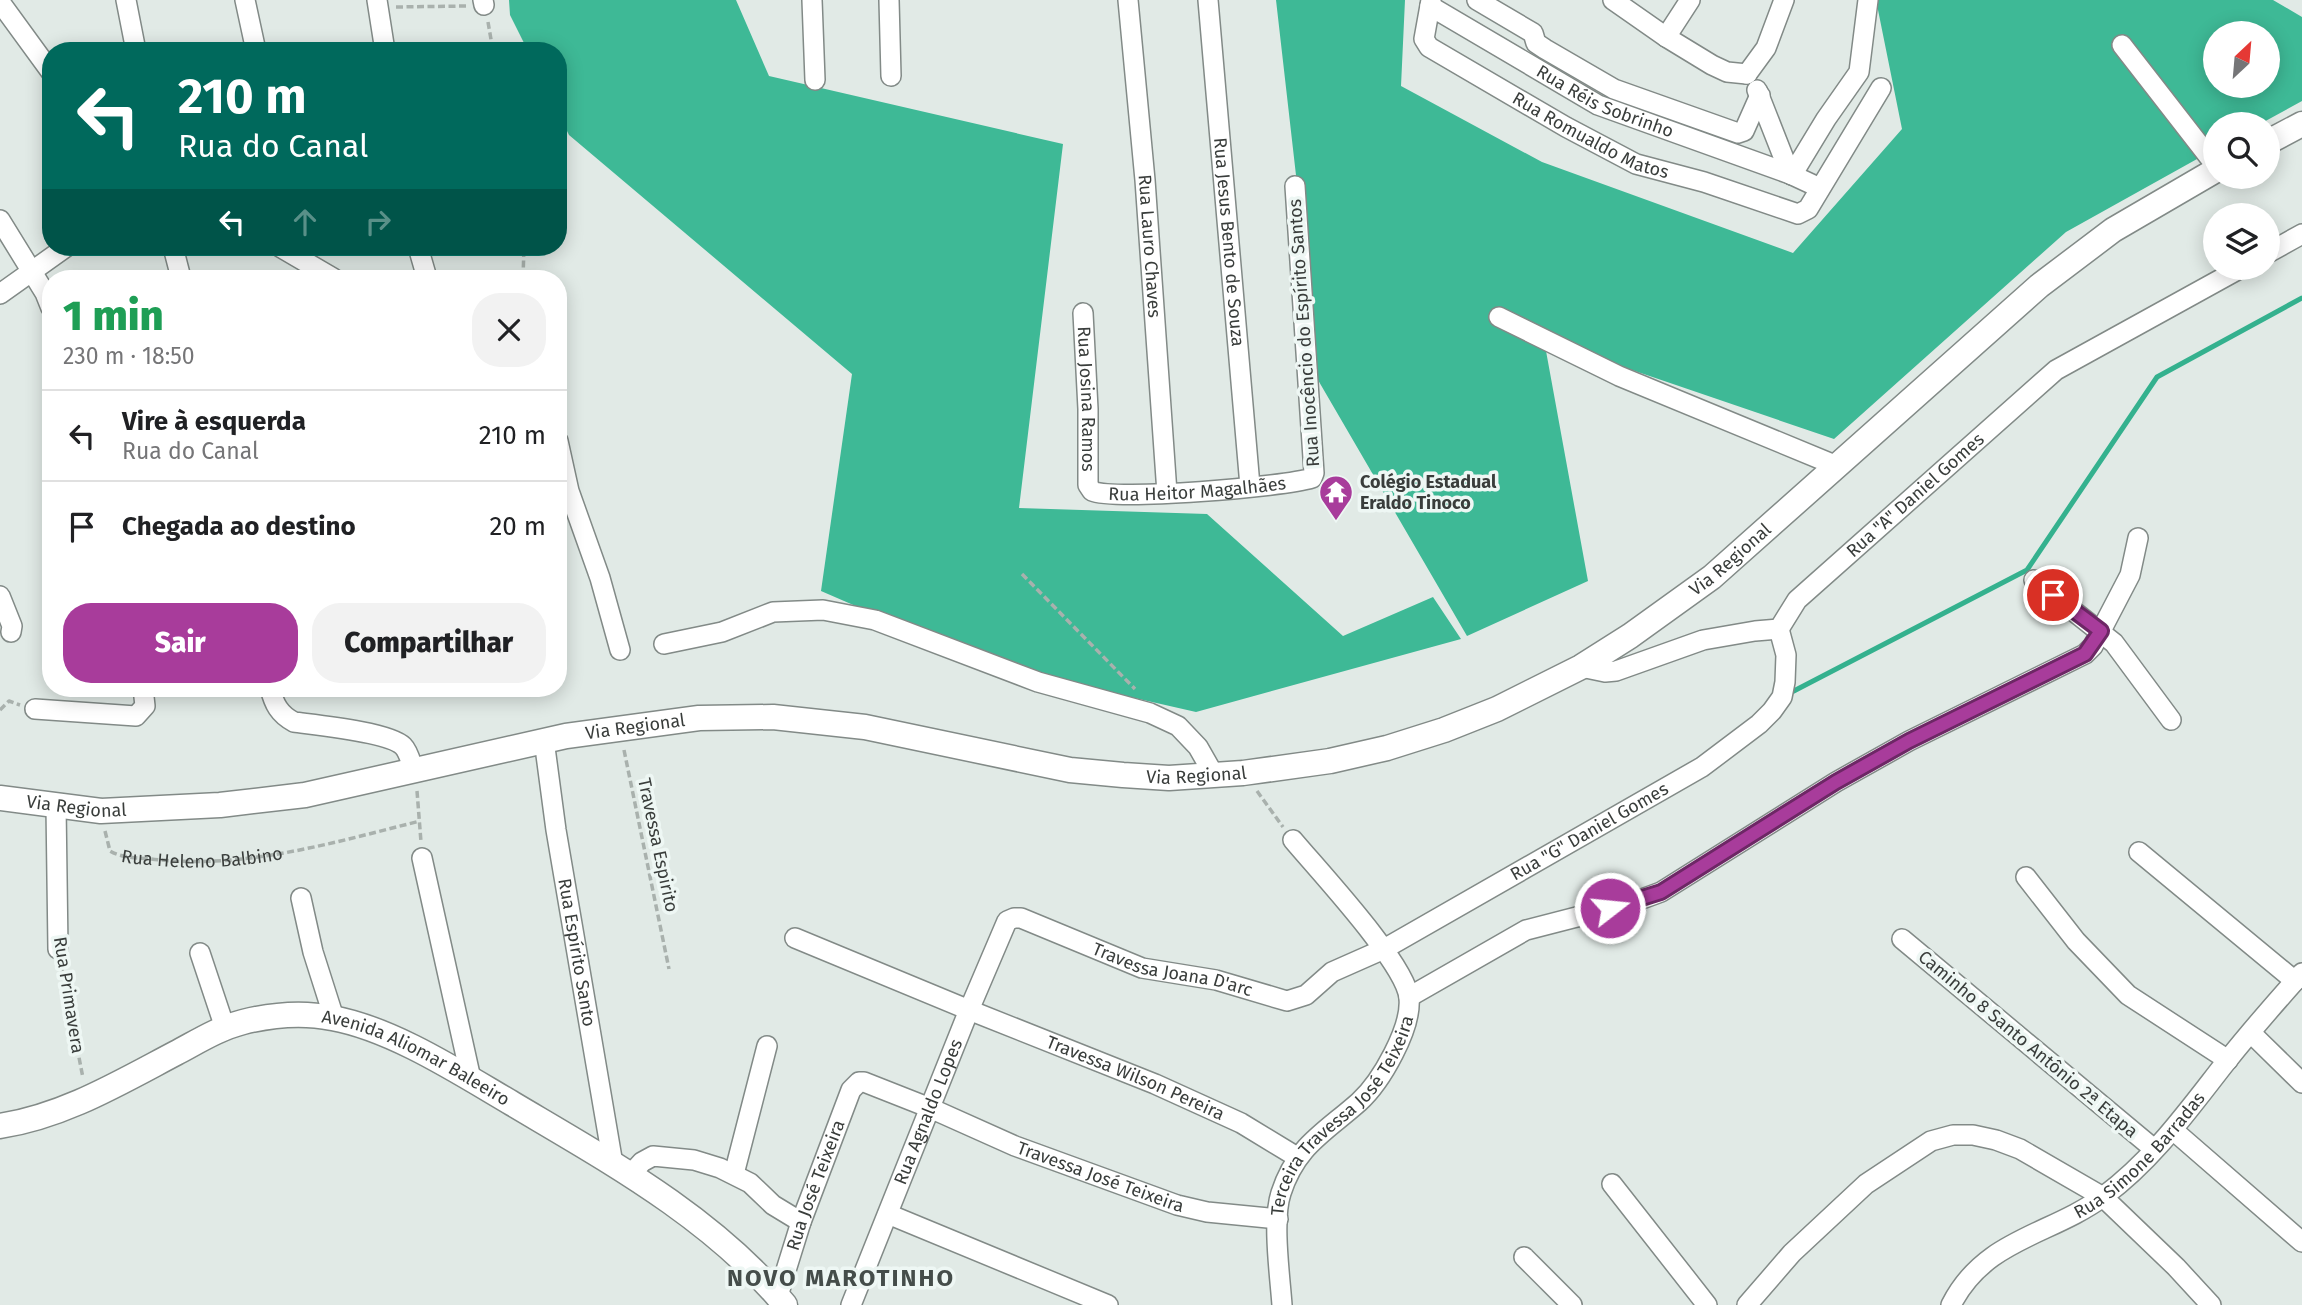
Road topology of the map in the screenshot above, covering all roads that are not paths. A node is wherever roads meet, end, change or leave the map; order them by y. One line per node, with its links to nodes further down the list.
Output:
1 (125, 0): 16 (street)
2 (245, 0): 17 (street)
3 (812, 0): 23 (street)
4 (889, 0): 22 (street)
5 (1128, 0): 50 (street, Rua Lauro Chaves)
6 (1208, 0): 49 (street, Rua Jesus Bento de Souza)
7 (1477, 0): 25 (street)
8 (1613, 0): 15 (street)
9 (1690, 0): 15 (street)
10 (1784, 0): 21 (street)
11 (1868, 0): 29 (street)
12 (0, 2): 20 (street)
13 (1430, 3): 29 (street, Rua Réis Sobrinho); 32 (street, Rua Romualdo Matos)
14 (378, 4): 18 (street)
15 (1666, 37): 21 (street)
16 (134, 42)
17 (254, 42)
18 (384, 42)
19 (2122, 45): 28 (street)
20 (42, 60)
21 (1747, 74): 25 (street)
22 (891, 76)
23 (815, 80)
24 (1881, 88): 32 (street)
25 (1760, 95): 29 (street)
26 (2302, 124): 27 (main road)
27 (2280, 136)
28 (2203, 151)
29 (1791, 175): 32 (street, Rua Réis Sobrinho)
30 (2203, 176): 45 (main road, Via Regional)
31 (1295, 186): 46 (street, Rua Inocêncio do Espírito Santos)
32 (1820, 188)
33 (0, 220): 39 (street)
34 (2302, 234): 35 (street)
35 (2280, 246)
36 (54, 256): 39 (street)
37 (301, 261): 38 (street)
38 (318, 270)
39 (33, 271): 41 (street); 42 (street)
40 (2219, 280): 54 (street, Rua "A" Daniel Gomes)
41 (42, 289)
42 (0, 294)
43 (1083, 313): 48 (street, Rua Josina Ramos)
44 (1499, 317): 45 (street)
45 (1837, 466): 59 (main road, Via Regional)
46 (1310, 479): 49 (street, Rua Heitor Magalhães)
47 (567, 482): 58 (street)
48 (1088, 485): 50 (street, Rua Heitor Magalhães)
49 (1250, 486): 50 (street, Rua Heitor Magalhães)
50 (1167, 493)
51 (2138, 538): 55 (street)
52 (2034, 580): 55 (street)
53 (0, 596): 56 (street)
54 (1779, 629): 59 (street); 78 (street, Rua "G" Daniel Gomes)
55 (2101, 631): 63 (street); 82 (street)
56 (11, 632)
57 (664, 644): 66 (street)
58 (620, 650)
59 (1581, 667): 66 (main road, Via Regional)
60 (144, 697): 62 (street)
61 (272, 697): 65 (street)
62 (35, 709)
63 (2171, 720)
64 (544, 740): 65 (main road, Via Regional); 66 (main road, Via Regional); 97 (street, Rua Espírito Santo)
65 (414, 771): 68 (main road, Via Regional)
66 (1214, 775)
67 (0, 798): 68 (main road, Via Regional)
68 (56, 806): 77 (street, Rua Primavera)
69 (1293, 839): 78 (street, Terceira Travessa José Teixeira)
70 (2139, 852): 81 (street)
71 (422, 858): 89 (street)
72 (2026, 877): 88 (street)
73 (301, 898): 84 (street)
74 (1007, 921): 80 (street, Travessa Joana D'arc); 83 (street, Rua Agnaldo Lopes)
75 (795, 938): 83 (street, Travessa Wilson Pereira)
76 (1902, 939): 95 (street, Caminho 8 Santo Antônio 2ª Etapa)
77 (58, 949)
78 (1384, 949): 80 (street, Rua "G" Daniel Gomes); 82 (street, Terceira Travessa José Teixeira)
79 (200, 953): 85 (street)
80 (1332, 972)
81 (2297, 982): 86 (street, Rua Simone Barradas)
82 (1409, 997): 96 (street, Terceira Travessa José Teixeira)
83 (969, 1010): 92 (street, Rua Agnaldo Lopes); 96 (street, Travessa Wilson Pereira)
84 (334, 1018): 85 (main road, Avenida Aliomar Baleeiro); 89 (main road, Avenida Aliomar Baleeiro)
85 (225, 1028): 93 (main road, Avenida Aliomar Baleeiro)
86 (2251, 1033): 88 (street, Rua Simone Barradas); 91 (street)
87 (767, 1046): 98 (street)
88 (2228, 1059): 94 (street, Rua Simone Barradas)
89 (471, 1079): 97 (main road, Avenida Aliomar Baleeiro)
90 (864, 1082): 92 (street, Travessa José Teixeira); 103 (street, Rua José Teixeira)
91 (2302, 1083)
92 (930, 1108): 101 (street, Rua Agnaldo Lopes); 102 (street, Travessa José Teixeira)
93 (0, 1125)
94 (2173, 1130): 95 (street, Rua Simone Barradas); 104 (street)
95 (2154, 1149): 100 (street, Rua Simone Barradas)
96 (1297, 1157): 102 (street, Terceira Travessa José Teixeira)
97 (621, 1170): 98 (street); 106 (main road, Avenida Aliomar Baleeiro)
98 (734, 1174): 103 (street)
99 (1612, 1184): 111 (street)
100 (2103, 1196): 112 (street); 113 (street, Rua Simone Barradas); 114 (street)
101 (888, 1214): 107 (street, Rua Agnaldo Lopes); 108 (street)
102 (1278, 1219): 109 (street, Terceira Travessa José Teixeira)
103 (801, 1222): 106 (street, Rua José Teixeira)
104 (2302, 1242)
105 (1524, 1257): 110 (street)
106 (781, 1300)
107 (851, 1305)
108 (1108, 1305)
109 (1282, 1305)
110 (1572, 1305)
111 (1707, 1305)
112 (1747, 1305)
113 (1951, 1305)
114 (2211, 1305)

